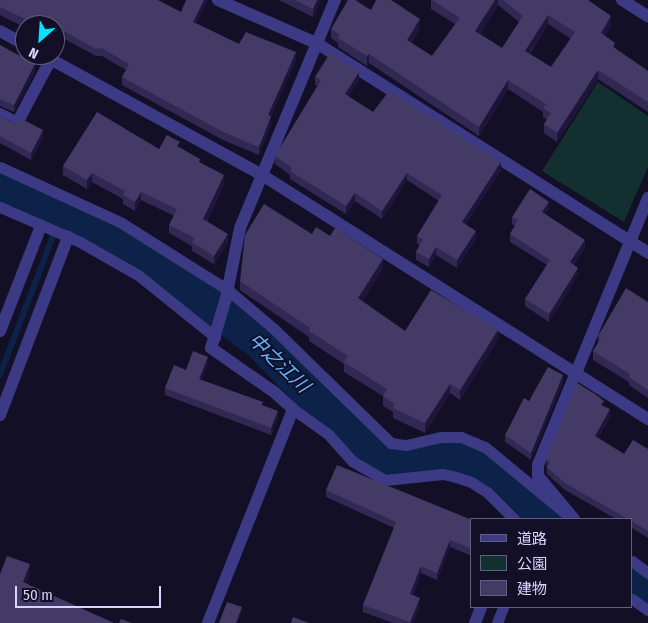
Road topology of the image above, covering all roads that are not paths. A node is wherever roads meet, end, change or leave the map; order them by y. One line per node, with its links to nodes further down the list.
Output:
1 (218, 0): 7 (street)
2 (335, 0): 7 (street)
3 (622, 0): 4 (street)
4 (648, 16)
5 (0, 31): 6 (street)
6 (15, 39)
7 (318, 44): 12 (street); 17 (street)
8 (43, 65): 10 (street)
9 (62, 65): 12 (street)
10 (0, 114)
11 (0, 167): 19 (lane)
12 (262, 175): 19 (street); 22 (street)
13 (648, 198): 17 (street)
14 (0, 207): 15 (lane)
15 (41, 226): 16 (lane); 20 (street)
16 (68, 237): 21 (lane); 24 (street)
17 (630, 242): 18 (street); 22 (street)
18 (648, 253)
19 (227, 294): 21 (street); 27 (lane)
20 (0, 331)
21 (216, 333): 23 (street)
22 (576, 372): 25 (street); 28 (street)
23 (293, 409): 26 (lane); 35 (street)
24 (0, 415)
25 (648, 419)
26 (513, 518)
27 (572, 518)
28 (572, 518)
29 (633, 562): 30 (lane)
30 (648, 573)
31 (633, 600): 34 (lane)
32 (481, 608): 36 (street)
33 (504, 608): 37 (lane)
34 (648, 610)
35 (208, 623)
36 (475, 623)
37 (497, 623)

